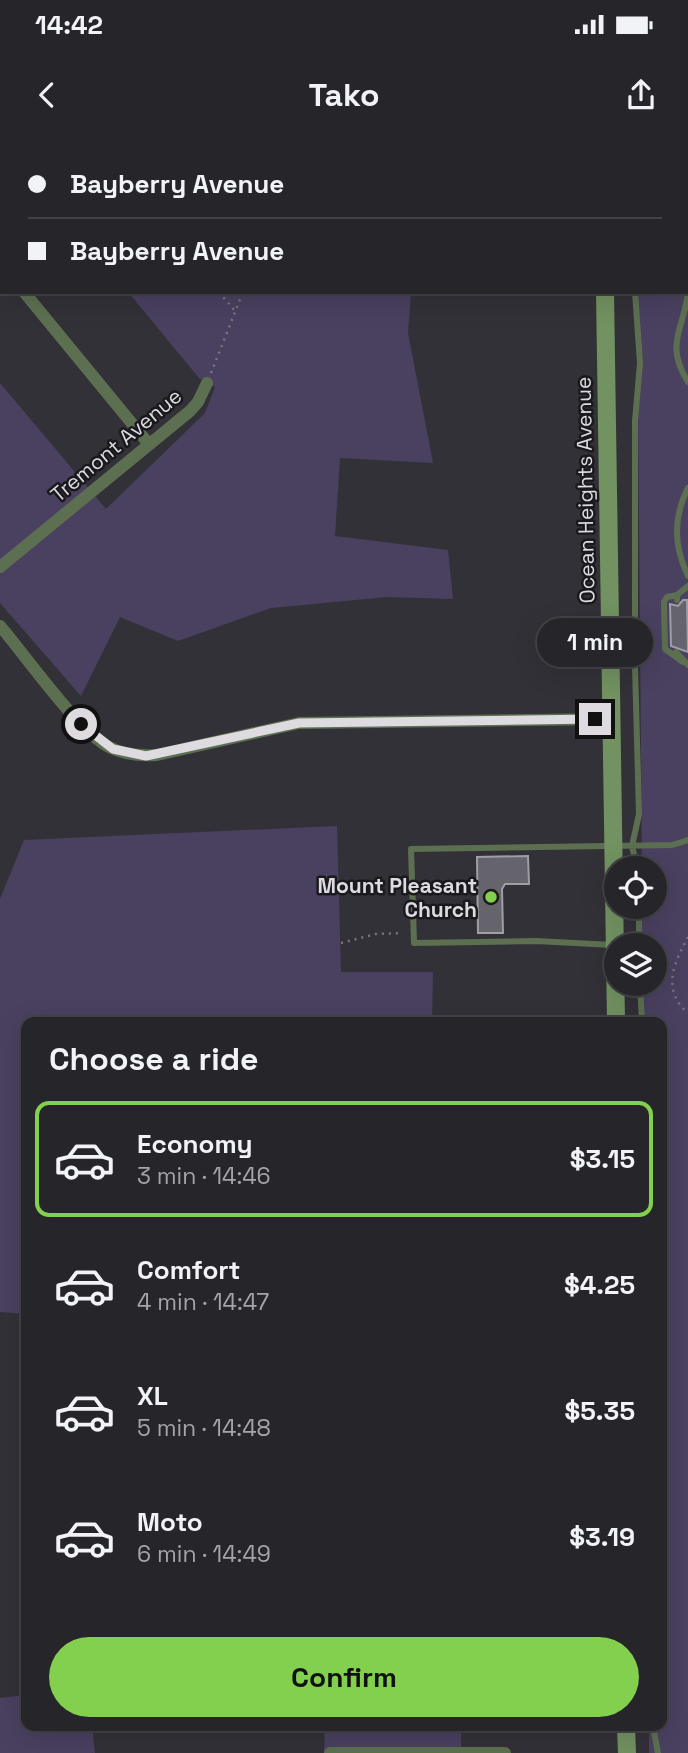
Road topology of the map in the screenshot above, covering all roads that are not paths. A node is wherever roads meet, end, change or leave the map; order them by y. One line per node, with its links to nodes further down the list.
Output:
1 (26, 294): 7 (street)
2 (605, 294): 15 (main road, Ocean Heights Avenue)
3 (635, 294): 17 (lane)
4 (687, 294): 5 (lane)
5 (688, 382)
6 (207, 383): 7 (street, Tremont Avenue)
7 (148, 443): 9 (street, Tremont Avenue)
8 (688, 488): 10 (lane)
9 (0, 567)
10 (688, 576)
11 (688, 586): 14 (lane)
12 (0, 626): 15 (street)
13 (677, 652): 14 (lane)
14 (685, 664)
15 (612, 719): 17 (main road, Ocean Heights Avenue)
16 (688, 840): 17 (lane)
17 (622, 846): 18 (lane); 19 (main road, Ocean Heights Avenue); 20 (lane)
18 (628, 856)
19 (616, 933)
20 (604, 944)
21 (616, 996): 23 (main road, Ocean Heights Avenue)
22 (641, 996): 24 (lane)
23 (616, 1017)
24 (642, 1017)
25 (626, 1731): 29 (main road)
26 (654, 1731): 30 (lane)
27 (330, 1753): 28 (street)
28 (505, 1753)
29 (627, 1753)
30 (658, 1753)

